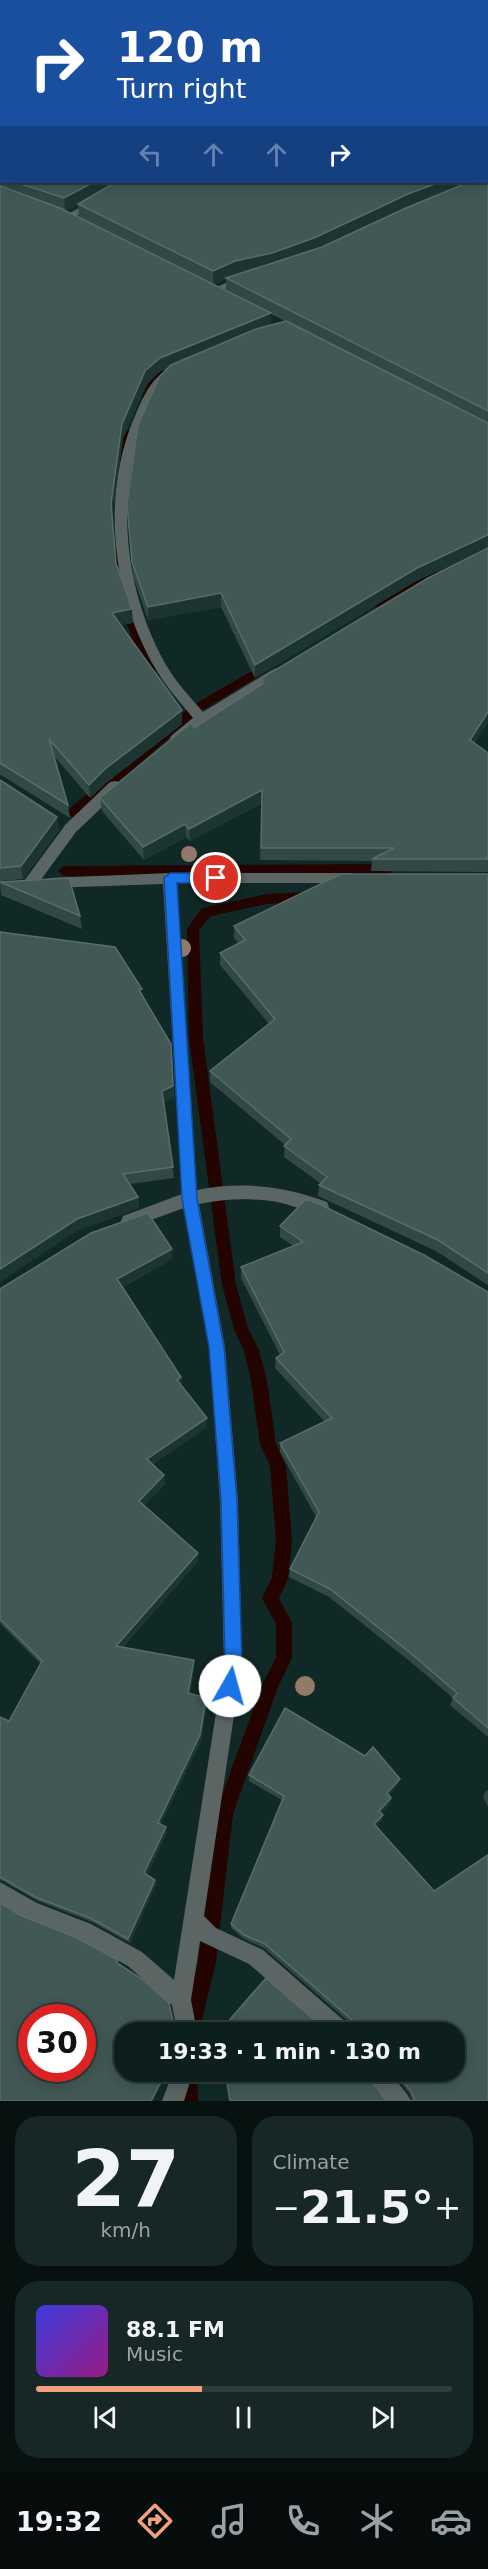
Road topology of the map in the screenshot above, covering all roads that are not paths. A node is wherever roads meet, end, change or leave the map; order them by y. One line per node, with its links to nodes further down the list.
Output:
1 (128, 183): 2 (street)
2 (65, 219)
3 (253, 276): 4 (street)
4 (212, 291)
5 (184, 366): 7 (street)
6 (292, 664): 7 (street)
7 (201, 719): 8 (street)
8 (165, 747)
9 (122, 781): 10 (street)
10 (170, 878): 11 (street); 12 (street)
11 (370, 879)
12 (190, 1199): 13 (street); 14 (street); 16 (street)
13 (338, 1215)
14 (116, 1226)
15 (0, 1892): 17 (street)
16 (193, 1920): 17 (street); 19 (street)
17 (181, 2000): 18 (street)
18 (185, 2022)
19 (331, 2022)
20 (179, 2082): 22 (street)
21 (384, 2082): 23 (street)
22 (172, 2101)
23 (400, 2101)

